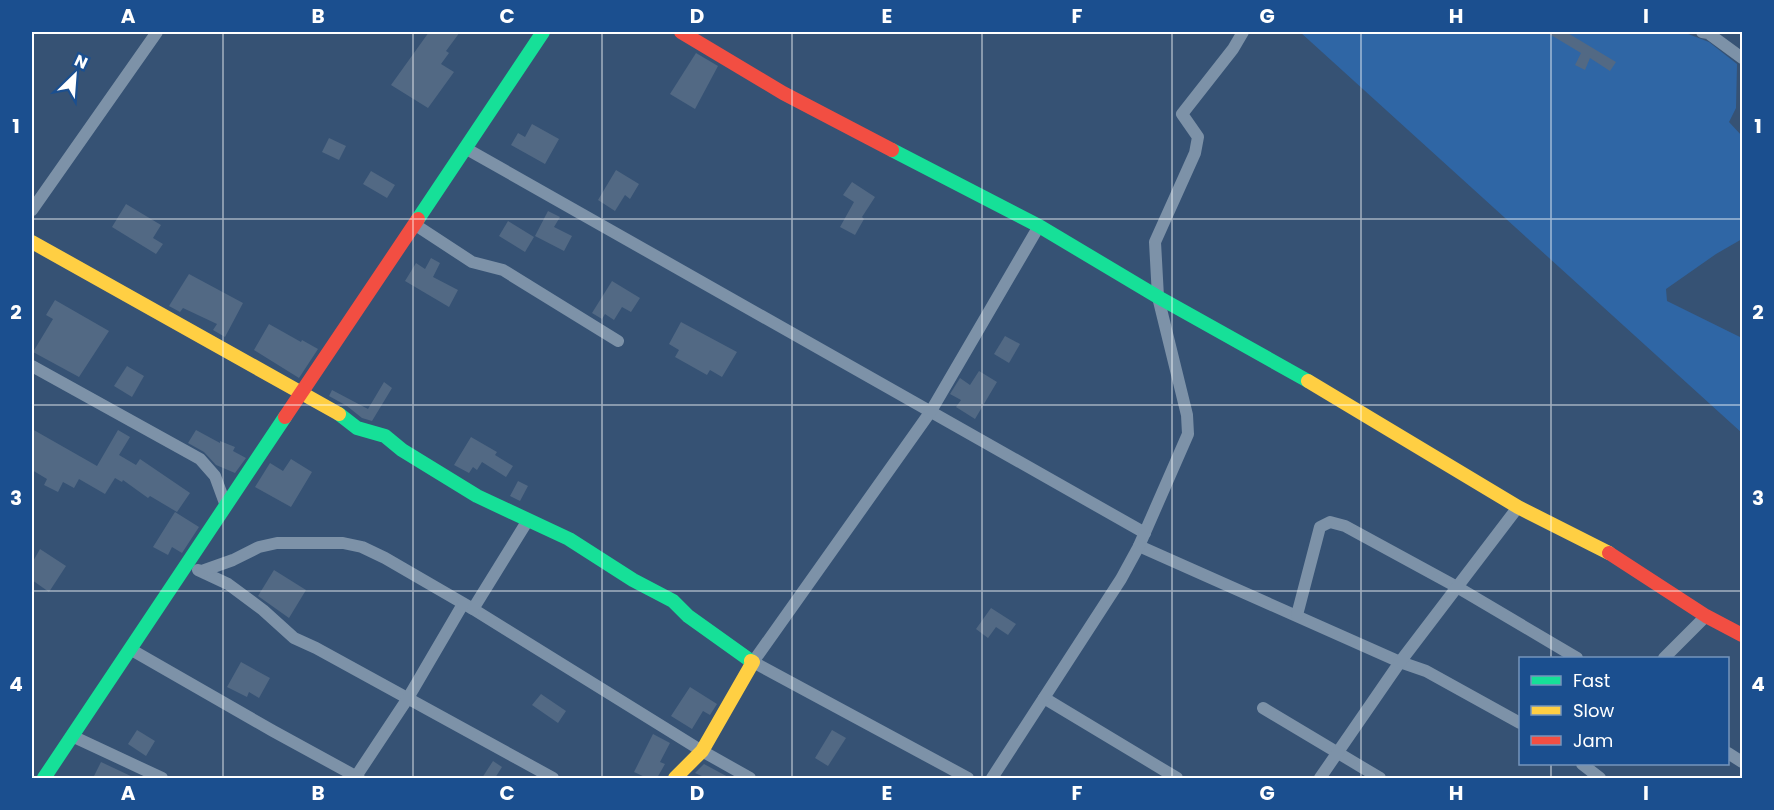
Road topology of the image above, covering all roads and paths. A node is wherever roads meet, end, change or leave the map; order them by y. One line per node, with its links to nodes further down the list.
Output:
1 (157, 32): 8 (street)
2 (543, 32): 7 (street)
3 (681, 32): 10 (street)
4 (1243, 32): 12 (street)
5 (1702, 32): 6 (street)
6 (1743, 58)
7 (465, 148): 9 (street); 16 (street)
8 (32, 210)
9 (414, 224): 13 (street); 15 (street)
10 (1039, 226): 12 (street); 16 (street)
11 (32, 242): 15 (street)
12 (1158, 297): 18 (street); 20 (street)
13 (618, 341)
14 (32, 366): 17 (street)
15 (302, 392): 17 (street); 19 (street)
16 (931, 411): 20 (street); 32 (street)
17 (226, 506): 22 (street)
18 (1518, 507): 24 (street); 27 (street)
19 (528, 520): 25 (street); 32 (street)
20 (1145, 533): 21 (street)
21 (1139, 546): 26 (street); 35 (street)
22 (186, 565): 23 (street); 29 (street)
23 (202, 572): 25 (street); 34 (street)
24 (1457, 587): 26 (street); 30 (street); 33 (street)
25 (468, 606): 34 (street); 39 (street)
26 (1297, 615): 33 (street)
27 (1706, 616): 28 (street); 31 (street)
28 (1743, 635)
29 (130, 648): 38 (street); 47 (street)
30 (1575, 657)
31 (1665, 657)
32 (753, 662): 39 (street); 51 (street)
33 (1400, 662): 37 (street); 40 (street)
34 (408, 698): 47 (street); 48 (street)
35 (1044, 698): 52 (street); 53 (street)
36 (1263, 708): 40 (street)
37 (1519, 722)
38 (72, 736): 45 (street); 46 (street)
39 (702, 751): 49 (street); 50 (street)
40 (1337, 752): 54 (street); 55 (street)
41 (1729, 754): 42 (street)
42 (1743, 762)
43 (1584, 765): 44 (street)
44 (1598, 774)
45 (44, 778)
46 (162, 778)
47 (356, 778)
48 (553, 778)
49 (675, 778)
50 (750, 778)
51 (968, 778)
52 (992, 778)
53 (1177, 778)
54 (1320, 778)
55 (1380, 778)

